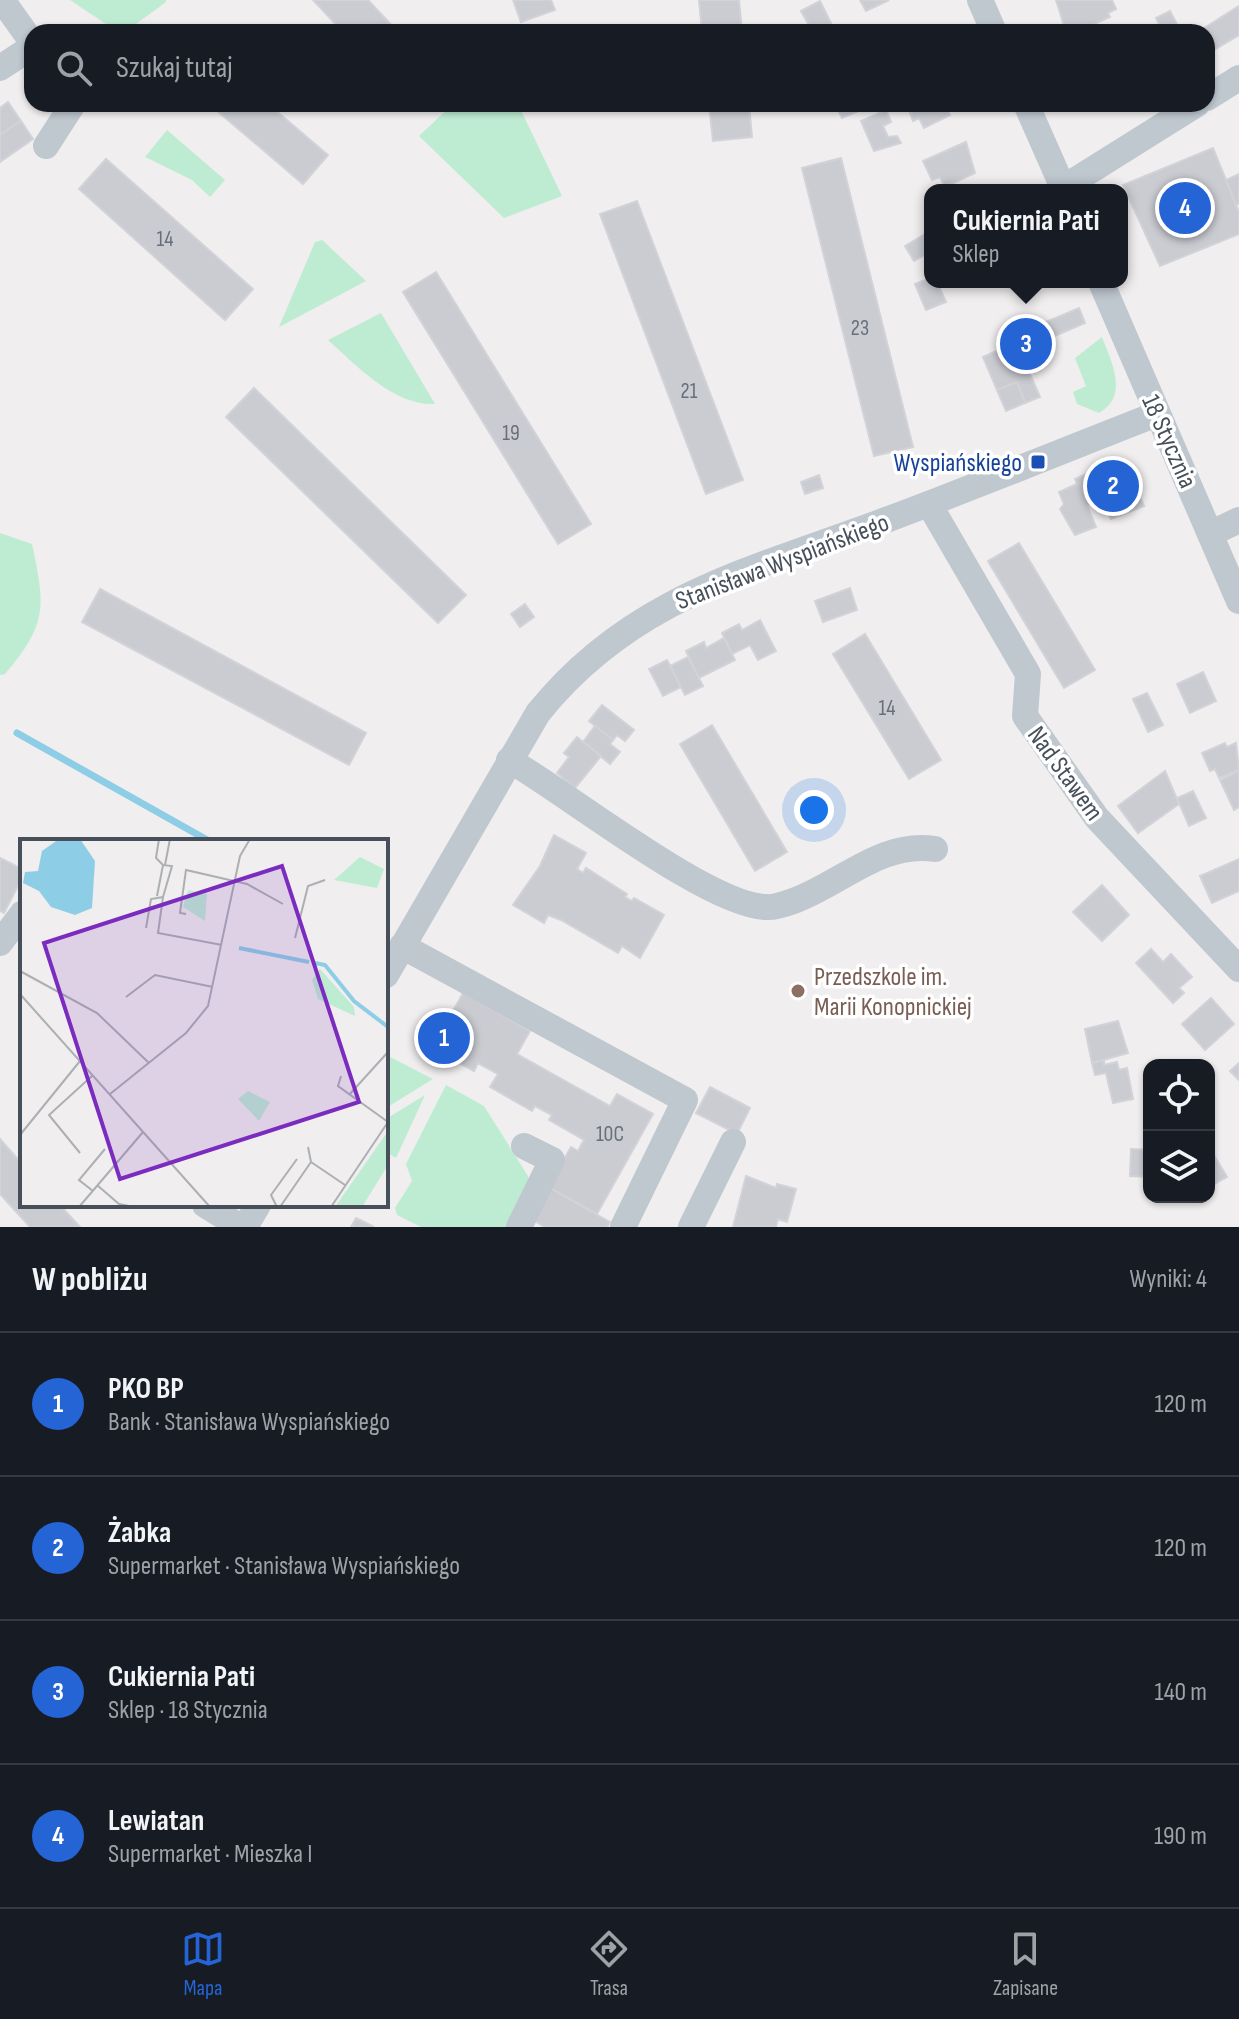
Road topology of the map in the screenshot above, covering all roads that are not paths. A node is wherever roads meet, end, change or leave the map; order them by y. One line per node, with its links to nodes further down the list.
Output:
1 (2, 0): 4 (street)
2 (980, 0): 3 (street)
3 (990, 24)
4 (24, 33)
5 (24, 51): 6 (street)
6 (0, 68)
7 (1239, 78): 8 (street)
8 (1215, 93)
9 (68, 112): 12 (street)
10 (1029, 112): 13 (street)
11 (1184, 112): 14 (street)
12 (46, 146)
13 (1061, 184)
14 (1071, 184)
15 (1104, 288): 16 (street, 18 Stycznia)
16 (1157, 414): 17 (street, Stanisława Wyspiańskiego); 19 (street, 18 Stycznia)
17 (929, 504): 21 (street, Stanisława Wyspiańskiego); 26 (street, Nad Stawem)
18 (1239, 520): 19 (street)
19 (1210, 534): 20 (street, 18 Stycznia)
20 (1239, 601)
21 (509, 760): 22 (street); 25 (street, Stanisława Wyspiańskiego)
22 (935, 849)
23 (20, 917): 24 (street)
24 (0, 943)
25 (402, 946): 27 (street, Stanisława Wyspiańskiego); 34 (street)
26 (1239, 969)
27 (388, 971)
28 (733, 1142): 35 (street)
29 (524, 1146): 33 (street)
30 (208, 1207): 32 (street)
31 (257, 1207): 32 (street)
32 (243, 1227)
33 (519, 1227)
34 (623, 1227)
35 (691, 1227)

